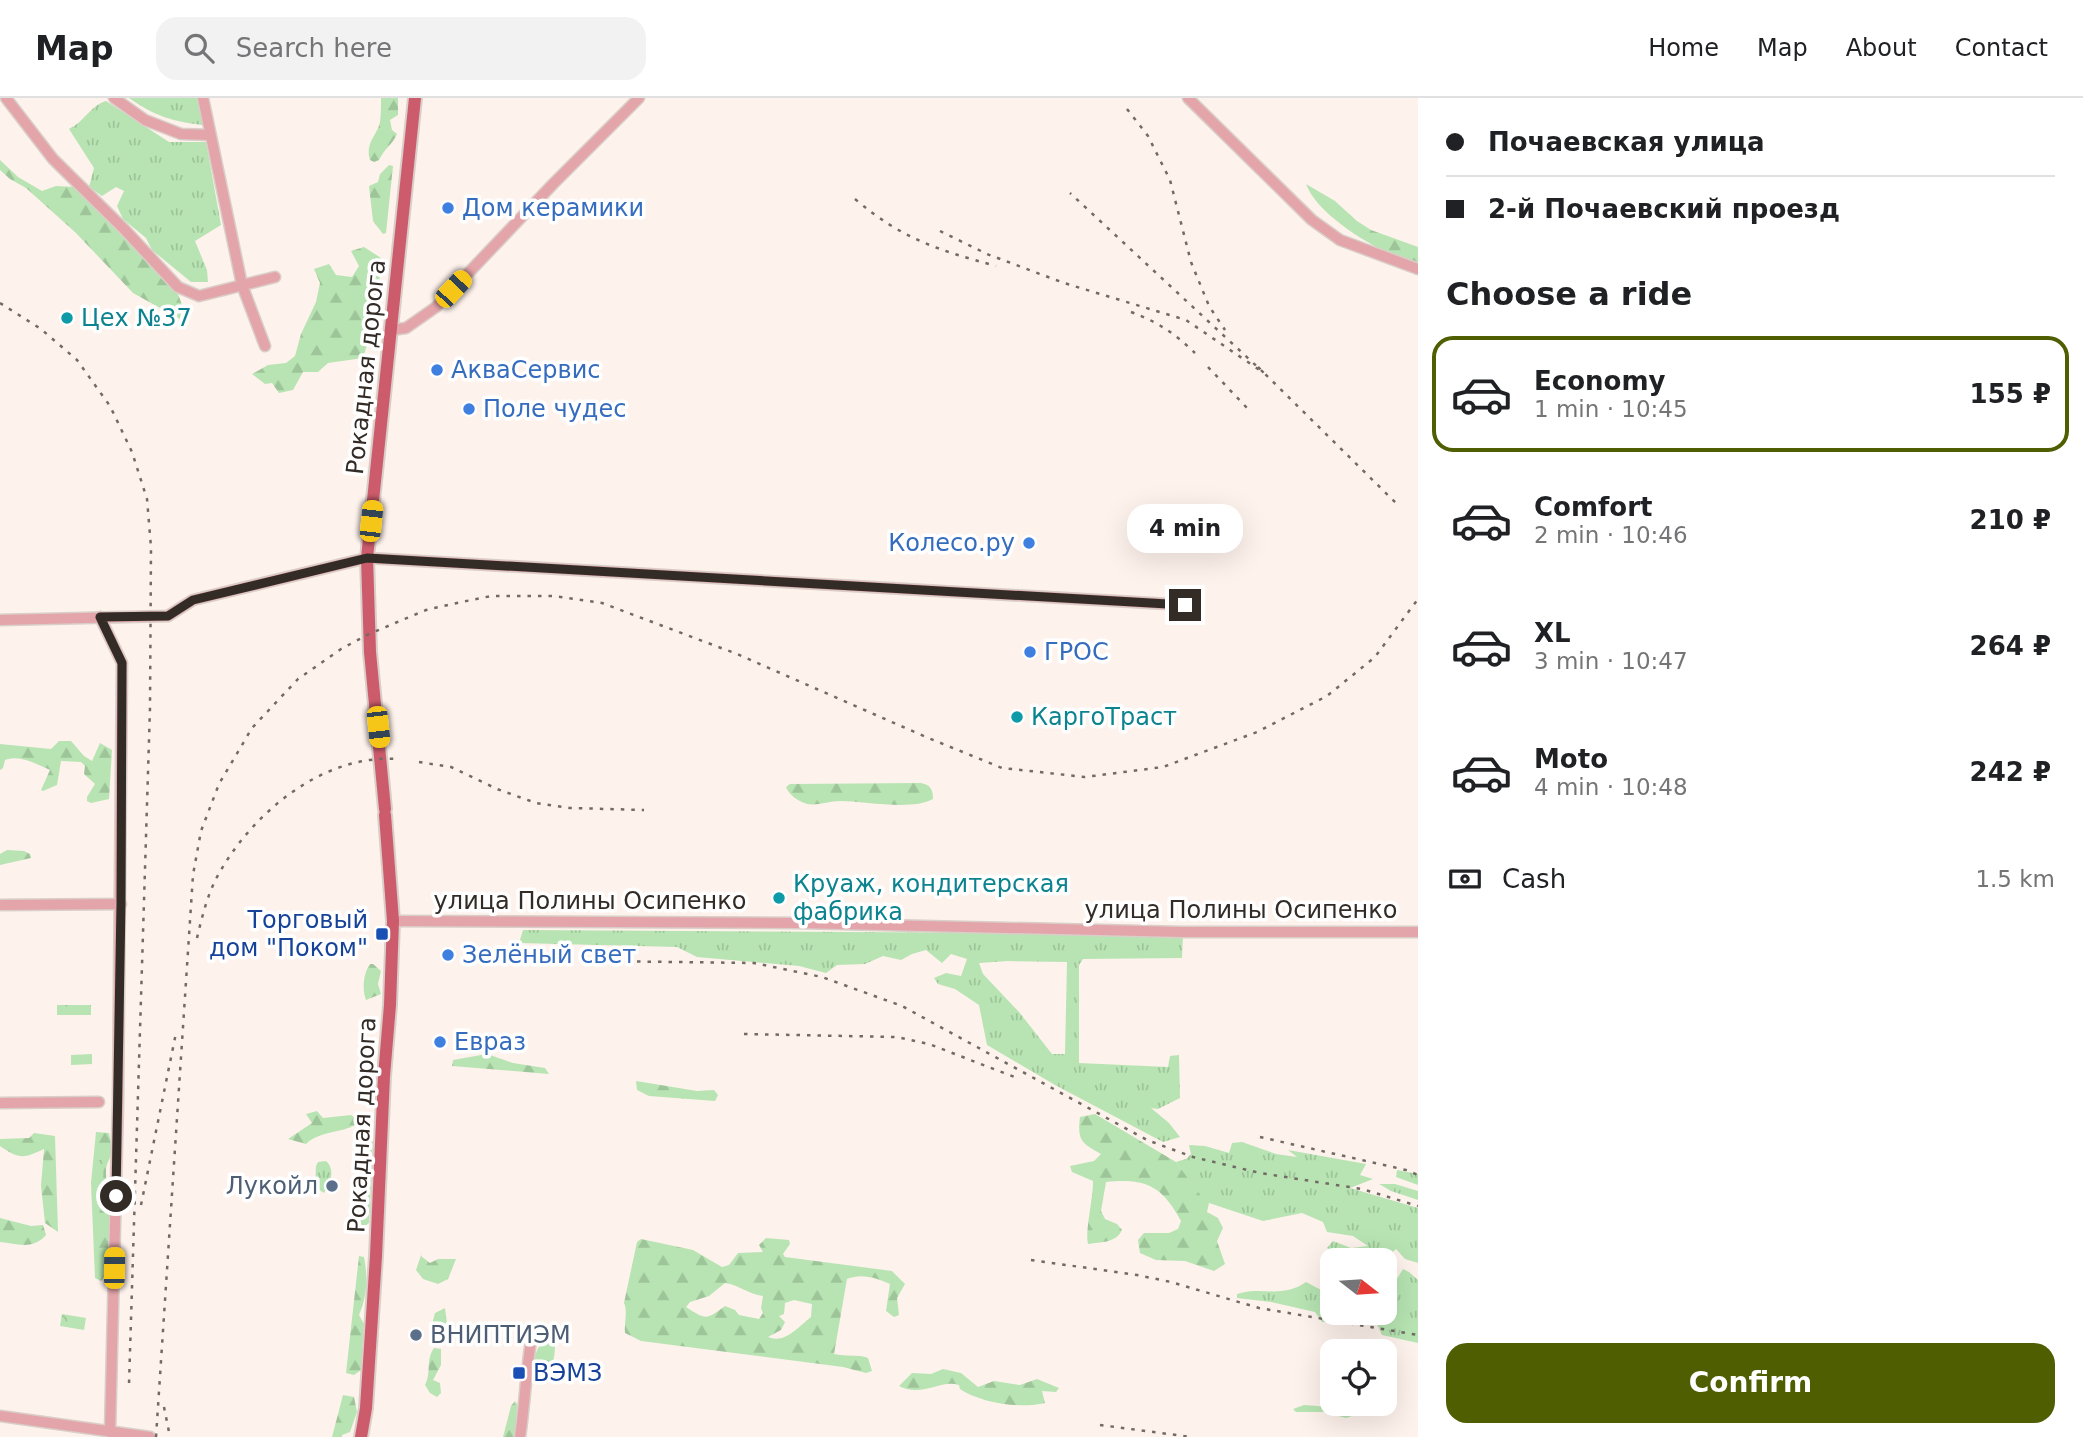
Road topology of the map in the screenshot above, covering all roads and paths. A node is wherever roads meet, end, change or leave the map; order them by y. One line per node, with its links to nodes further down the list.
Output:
1 (6, 98): 10 (street)
2 (114, 98): 7 (street)
3 (203, 98): 7 (street)
4 (415, 98): 11 (main road, Рокадная дорога)
5 (639, 98): 11 (street)
6 (1188, 98): 8 (street)
7 (211, 135): 10 (street)
8 (1418, 269)
9 (275, 278): 10 (street)
10 (242, 285): 12 (street)
11 (391, 330): 13 (main road, Рокадная дорога)
12 (265, 346)
13 (367, 558): 14 (street); 15 (street); 19 (main road, Рокадная дорога)
14 (1185, 605)
15 (100, 617): 16 (street); 17 (street)
16 (0, 620)
17 (121, 904): 18 (street); 25 (street)
18 (0, 905)
19 (393, 921): 20 (street, улица Полины Осипенко); 28 (main road, Рокадная дорога)
20 (1418, 932)
21 (99, 1102): 22 (street)
22 (0, 1103)
23 (532, 1335): 29 (street)
24 (0, 1416): 25 (street)
25 (110, 1432): 26 (street)
26 (139, 1436): 27 (street)
27 (150, 1437)
28 (361, 1437)
29 (520, 1437)

